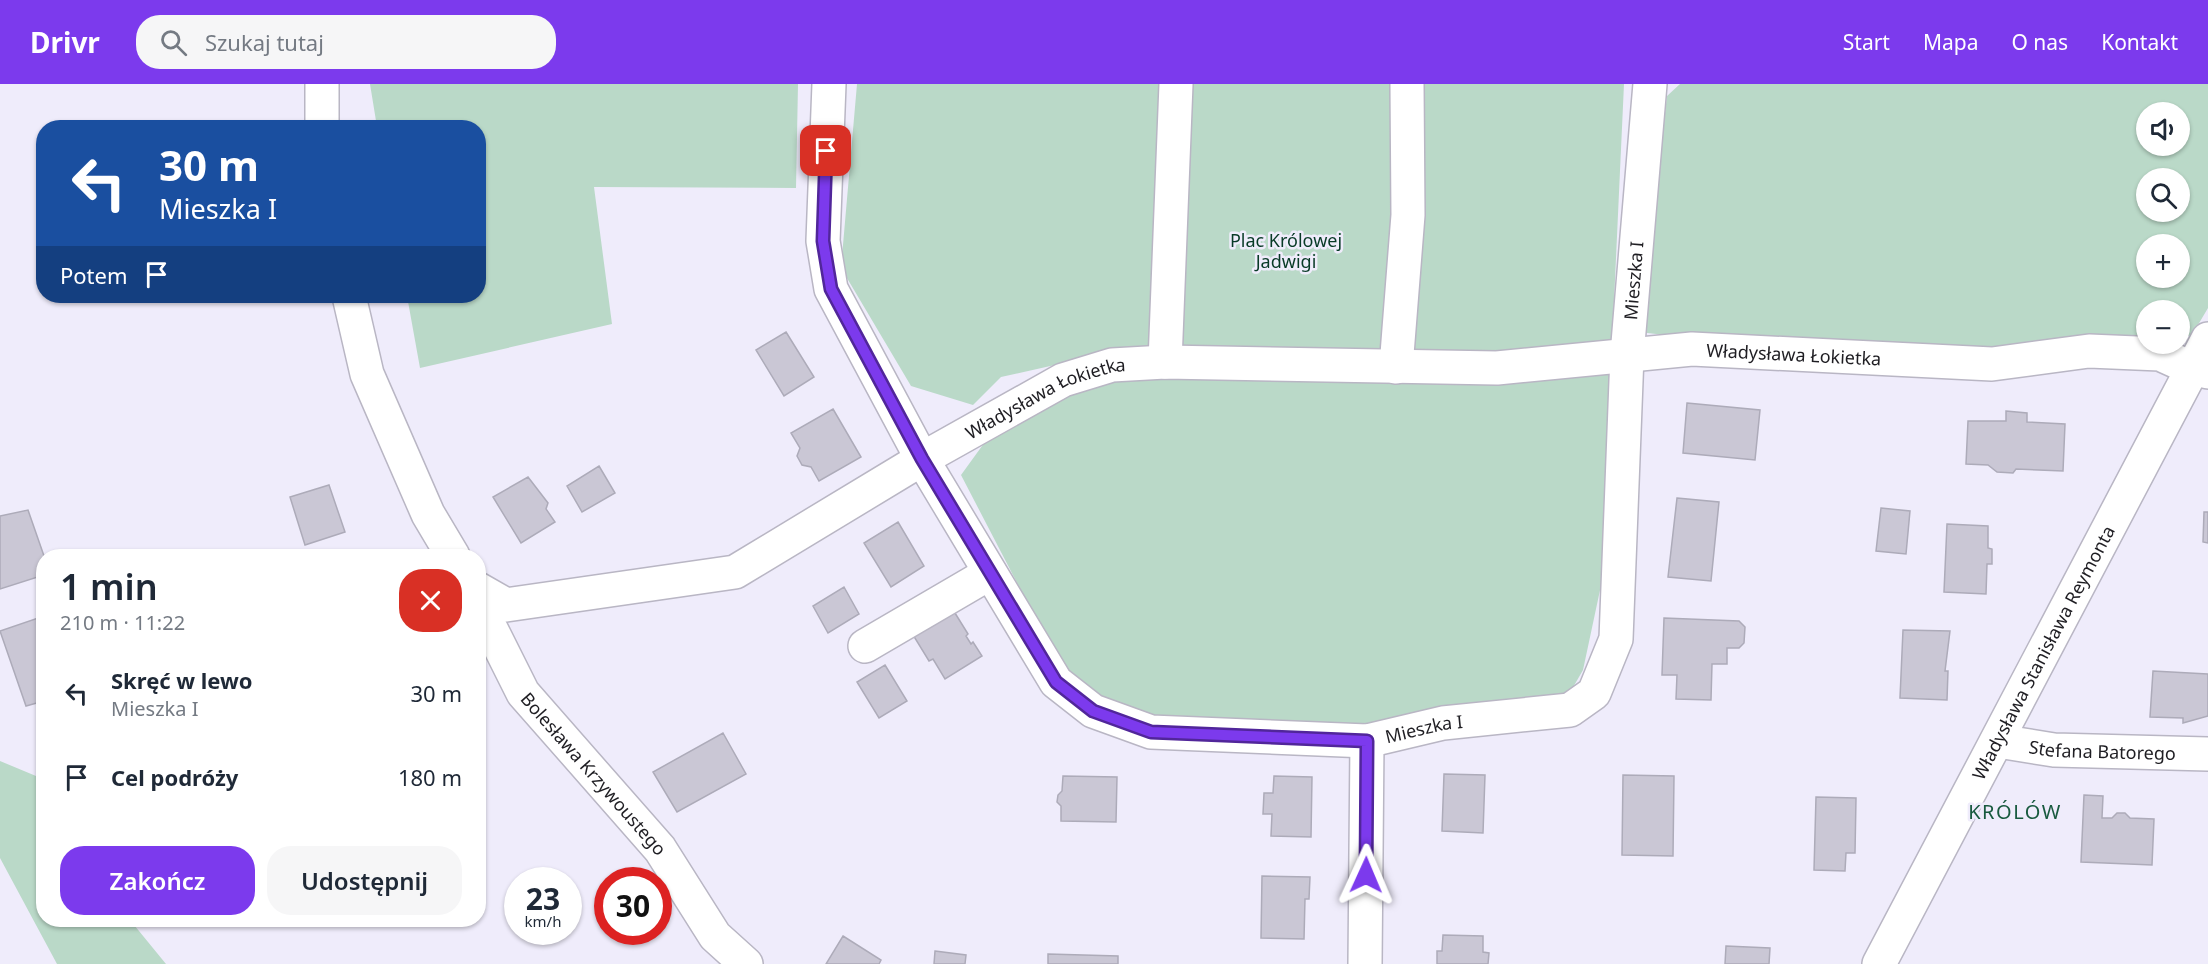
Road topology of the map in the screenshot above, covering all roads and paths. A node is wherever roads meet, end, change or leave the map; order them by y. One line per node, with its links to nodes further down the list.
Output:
1 (322, 84): 6 (street)
2 (829, 84): 13 (street, Mieszka I)
3 (1176, 84): 10 (street)
4 (1407, 84): 11 (street)
5 (1650, 84): 9 (street, Mieszka I)
6 (322, 120)
7 (351, 303): 14 (street)
8 (2208, 339): 12 (street, Władysława Stanisława Reymonta)
9 (1627, 355): 11 (street, Władysława Łokietka); 12 (street, Władysława Łokietka); 19 (street, Mieszka I)
10 (1165, 362): 11 (street, Władysława Łokietka); 13 (street, Władysława Łokietka)
11 (1396, 367)
12 (2199, 370): 20 (street, Władysława Stanisława Reymonta)
13 (922, 459): 15 (street, Mieszka I); 16 (street, Władysława Łokietka)
14 (449, 549)
15 (990, 573): 18 (street); 19 (street, Mieszka I)
16 (486, 594)
17 (486, 619): 22 (street, Bolesława Krzywoustego)
18 (865, 646)
19 (1367, 741): 23 (street)
20 (1998, 741): 21 (street, Stefana Batorego); 24 (street, Władysława Stanisława Reymonta)
21 (2208, 754)
22 (746, 964)
23 (1365, 964)
24 (1879, 964)

